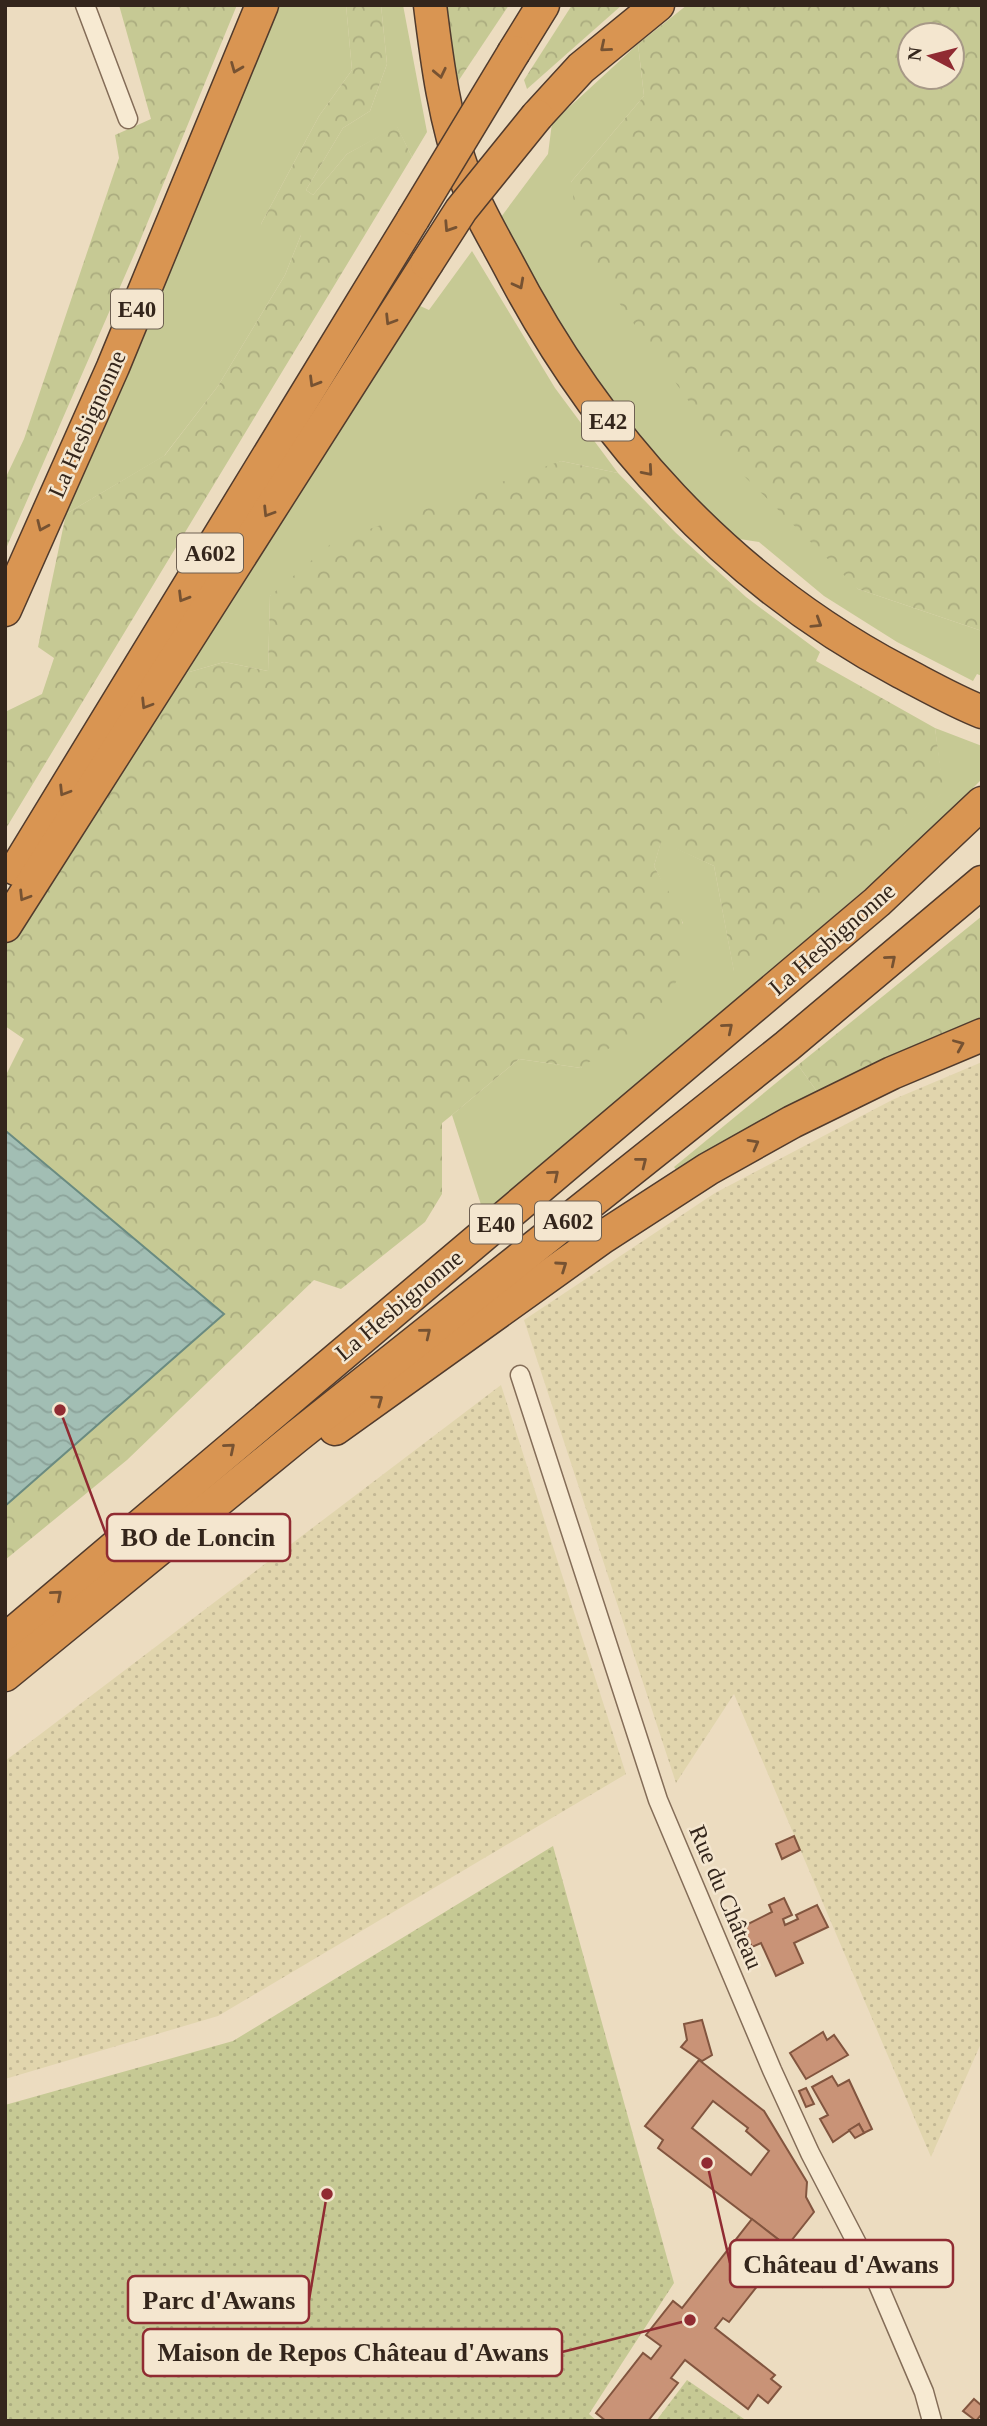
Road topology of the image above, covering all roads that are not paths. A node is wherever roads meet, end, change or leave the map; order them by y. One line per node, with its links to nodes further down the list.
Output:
1 (85, 5): 6 (street)
2 (262, 5): 7 (highway, La Hesbignonne / E40, one-way to 7)
3 (430, 5): 8 (highway, E42, one-way to 8)
4 (543, 5): 11 (highway, A602, one-way to 11, bridge)
5 (658, 5): 12 (highway, one-way to 12, bridge)
6 (128, 118)
7 (5, 610)
8 (972, 708)
9 (982, 803): 16 (highway, La Hesbignonne / E40, one-way to 9)
10 (982, 882): 15 (highway, A602, one-way to 10)
11 (5, 887)
12 (5, 926)
13 (982, 1035): 15 (highway, one-way to 13)
14 (520, 1375): 18 (street, Rue du Château)
15 (296, 1437): 17 (highway)
16 (5, 1640)
17 (5, 1675)
18 (932, 2421)

